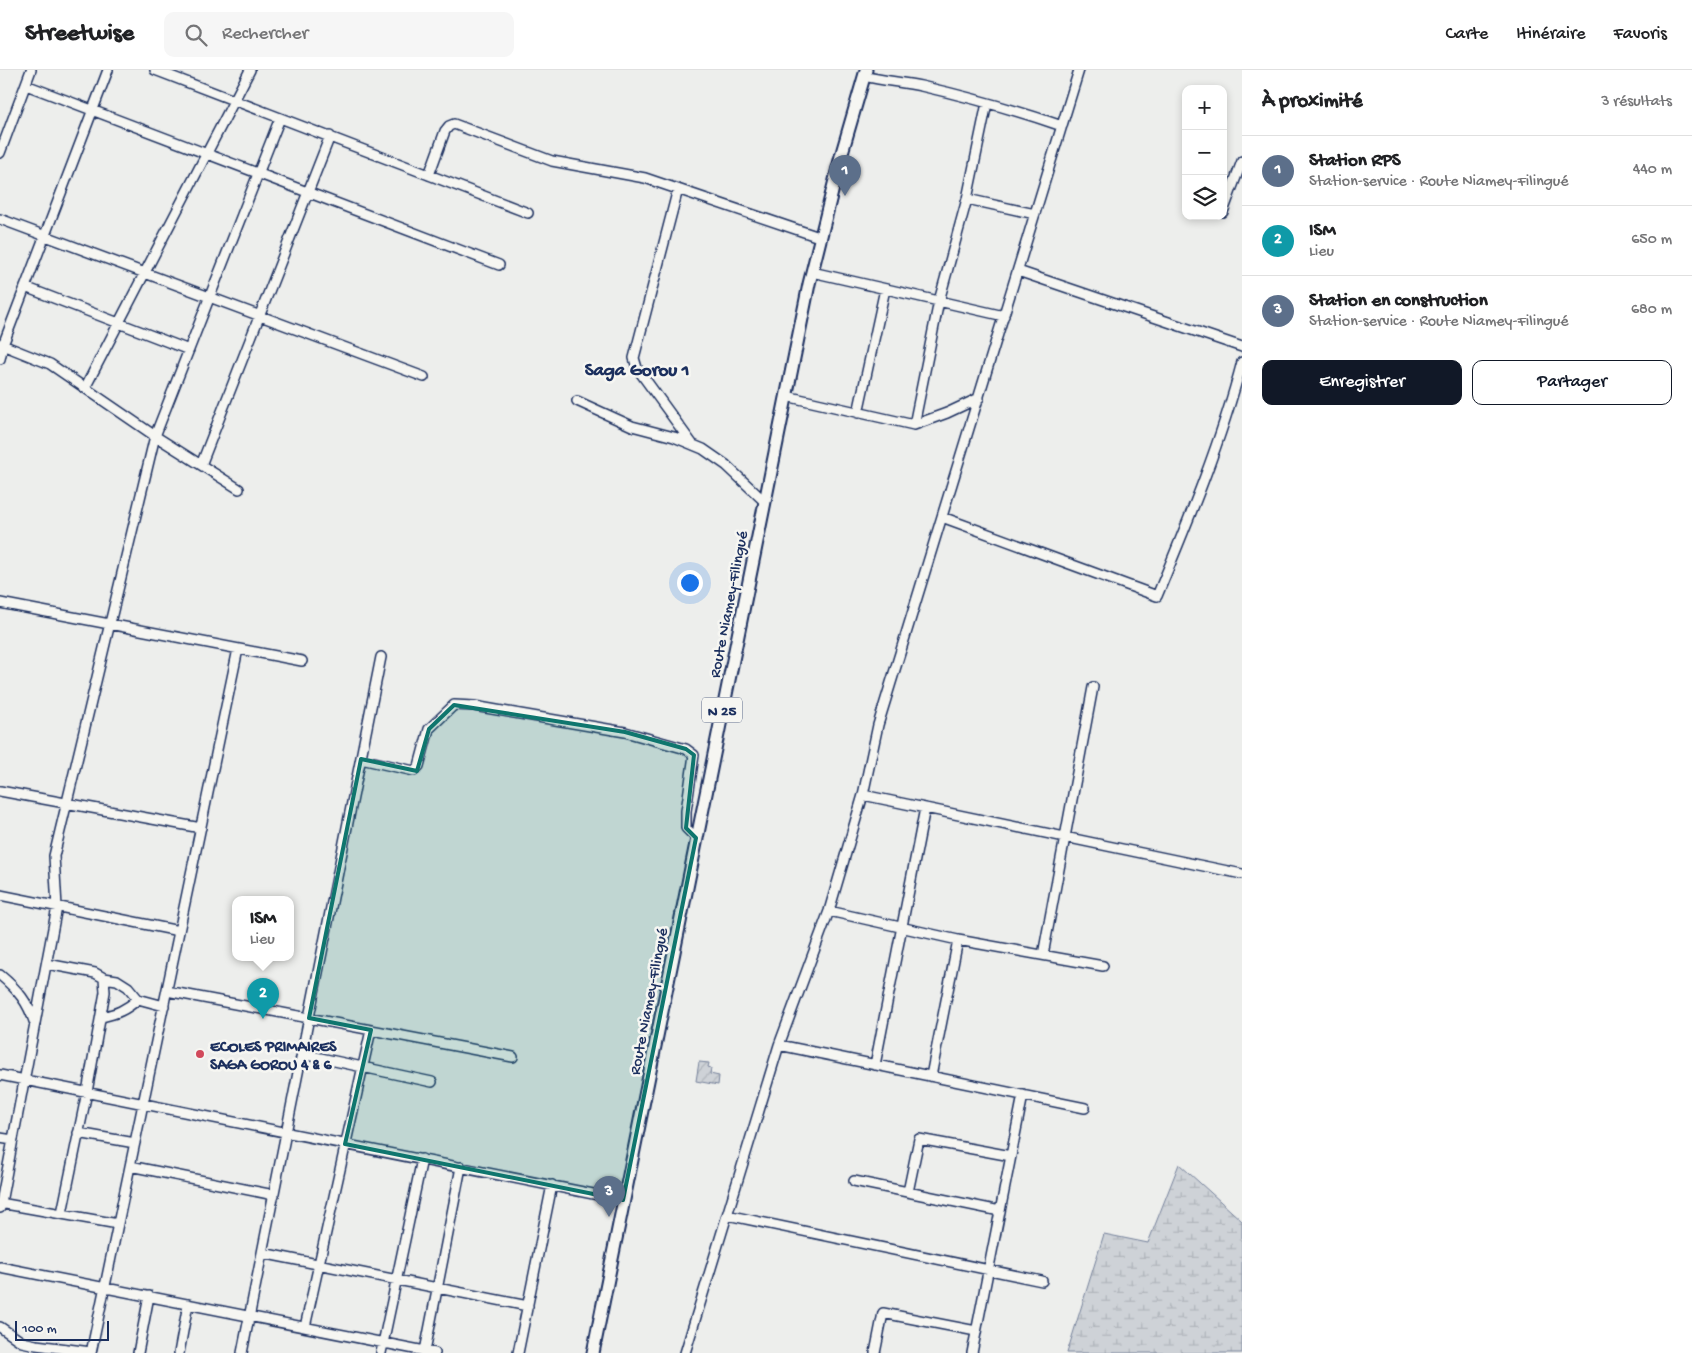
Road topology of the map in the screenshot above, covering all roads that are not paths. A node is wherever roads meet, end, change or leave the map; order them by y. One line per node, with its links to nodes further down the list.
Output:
1 (31, 70): 7 (street)
2 (108, 70): 10 (street)
3 (155, 70): 8 (street)
4 (250, 70): 8 (street)
5 (1080, 70): 12 (street)
6 (865, 73): 9 (street); 27 (main road, Route Niamey-Filingué / N 25)
7 (26, 85): 10 (street); 14 (street)
8 (235, 100): 11 (street); 15 (street)
9 (987, 103): 12 (street); 21 (street)
10 (92, 110): 15 (street); 26 (street)
11 (280, 118): 13 (street); 17 (street)
12 (1062, 126): 24 (street)
13 (330, 136): 18 (street); 20 (street)
14 (0, 153)
15 (207, 154): 17 (street); 31 (street)
16 (1242, 161): 22 (street)
17 (258, 173): 20 (street); 34 (street)
18 (429, 174): 19 (street); 23 (street)
19 (678, 189): 27 (street); 52 (street)
20 (308, 192): 28 (street); 36 (street)
21 (967, 199): 24 (street); 35 (street)
22 (1227, 203)
23 (528, 213)
24 (1035, 214): 29 (street)
25 (0, 219): 26 (street)
26 (45, 235): 31 (street); 32 (street)
27 (820, 237): 30 (main road, Route Niamey-Filingué / N 25)
28 (500, 265)
29 (1018, 270): 37 (street); 40 (street)
30 (812, 272): 33 (street); 46 (main road, Route Niamey-Filingué / N 25)
31 (145, 273): 34 (street); 38 (street)
32 (25, 287): 38 (street); 39 (street)
33 (885, 289): 35 (street); 49 (street)
34 (210, 297): 36 (street); 41 (street)
35 (939, 301): 37 (street); 50 (street)
36 (260, 315): 44 (street); 53 (street)
37 (1004, 316): 47 (street)
38 (119, 323): 41 (street); 45 (street)
39 (1, 345): 42 (street); 45 (street)
40 (1242, 347)
41 (189, 350): 51 (street)
42 (0, 359)
43 (1242, 362): 56 (street)
44 (424, 376)
45 (85, 388): 51 (street)
46 (786, 396): 49 (street); 55 (main road, Route Niamey-Filingué / N 25)
47 (978, 398): 50 (street); 56 (street)
48 (577, 401): 52 (street)
49 (858, 413): 50 (street)
50 (914, 425)
51 (155, 436): 53 (street); 58 (street)
52 (693, 445): 55 (street)
53 (201, 465): 54 (street)
54 (239, 489)
55 (764, 501): 70 (main road, Route Niamey-Filingué / N 25)
56 (942, 516): 65 (street)
57 (0, 603): 58 (street)
58 (110, 624): 59 (street); 66 (street)
59 (238, 649): 61 (street); 68 (street)
60 (381, 657): 63 (street)
61 (302, 661)
62 (1093, 687): 69 (street)
63 (360, 759): 70 (street); 87 (street)
64 (0, 791): 66 (street)
65 (863, 795): 67 (street); 74 (street)
66 (67, 803): 68 (street); 73 (street)
67 (925, 808): 69 (street); 75 (street)
68 (200, 828): 76 (street)
69 (1066, 836): 71 (street); 78 (street)
70 (696, 838): 117 (main road, Route Niamey-Filingué / N 25)
71 (1242, 874)
72 (0, 895): 73 (street)
73 (57, 907): 76 (street); 79 (street)
74 (829, 912): 75 (street); 90 (street)
75 (902, 928): 77 (street); 93 (street)
76 (179, 931): 83 (street)
77 (958, 940): 78 (street); 96 (street)
78 (1042, 955): 80 (street)
79 (47, 964): 82 (street); 88 (street)
80 (1103, 966)
81 (0, 975): 88 (street)
82 (104, 978): 84 (street); 86 (street)
83 (167, 991): 85 (street); 87 (street)
84 (138, 999): 85 (street); 86 (street)
85 (164, 1006): 101 (street)
86 (101, 1017): 99 (street)
87 (309, 1018): 89 (street); 91 (street)
88 (36, 1024): 97 (street)
89 (371, 1030): 92 (street); 94 (street)
90 (779, 1045): 93 (street); 121 (street)
91 (302, 1054): 94 (street); 103 (street)
92 (513, 1057)
93 (875, 1065): 96 (street)
94 (362, 1067): 98 (street); 108 (street)
95 (0, 1075): 97 (street)
96 (931, 1076): 100 (street)
97 (25, 1080): 99 (street); 106 (street)
98 (432, 1082)
99 (87, 1092): 101 (street); 104 (street)
100 (1023, 1095): 102 (street); 109 (street)
101 (143, 1104): 103 (street); 107 (street)
102 (1085, 1108)
103 (286, 1132): 108 (street); 116 (street)
104 (78, 1133): 107 (street); 120 (street)
105 (0, 1138): 106 (street)
106 (13, 1140): 118 (street)
107 (135, 1143): 111 (street)
108 (345, 1144): 110 (street); 124 (street)
109 (1011, 1156): 115 (street); 119 (street)
110 (422, 1159): 112 (street); 127 (street)
111 (130, 1166): 116 (street); 122 (street)
112 (461, 1167): 114 (street); 130 (street)
113 (854, 1182): 115 (street)
114 (552, 1185): 117 (street); 133 (street)
115 (908, 1192): 119 (street)
116 (274, 1195): 123 (street)
117 (623, 1200): 148 (main road, Route Niamey-Filingué / N 25)
118 (0, 1205): 120 (street)
119 (1000, 1211): 126 (street)
120 (62, 1213): 122 (street)
121 (727, 1215): 126 (street); 149 (street)
122 (118, 1224): 129 (street)
123 (262, 1253): 124 (street); 134 (street)
124 (319, 1264): 127 (street); 136 (street)
125 (0, 1267): 129 (street)
126 (988, 1270): 128 (street); 137 (street)
127 (396, 1280): 130 (street); 138 (street)
128 (1042, 1281)
129 (105, 1288): 131 (street); 141 (street)
130 (437, 1288): 133 (street); 140 (street)
131 (149, 1296): 132 (street); 142 (street)
132 (188, 1304): 134 (street); 143 (street)
133 (528, 1306): 147 (street)
134 (249, 1316): 136 (street); 144 (street)
135 (0, 1327): 139 (street)
136 (305, 1327): 138 (street)
137 (976, 1331): 150 (street); 151 (street)
138 (383, 1343): 140 (street); 145 (street)
139 (35, 1349): 141 (street)
140 (425, 1351): 146 (street)
141 (91, 1352)
142 (138, 1353)
143 (179, 1353)
144 (242, 1353)
145 (381, 1353)
146 (435, 1353)
147 (518, 1353)
148 (593, 1353)
149 (684, 1353)
150 (875, 1353)
151 (972, 1353)

